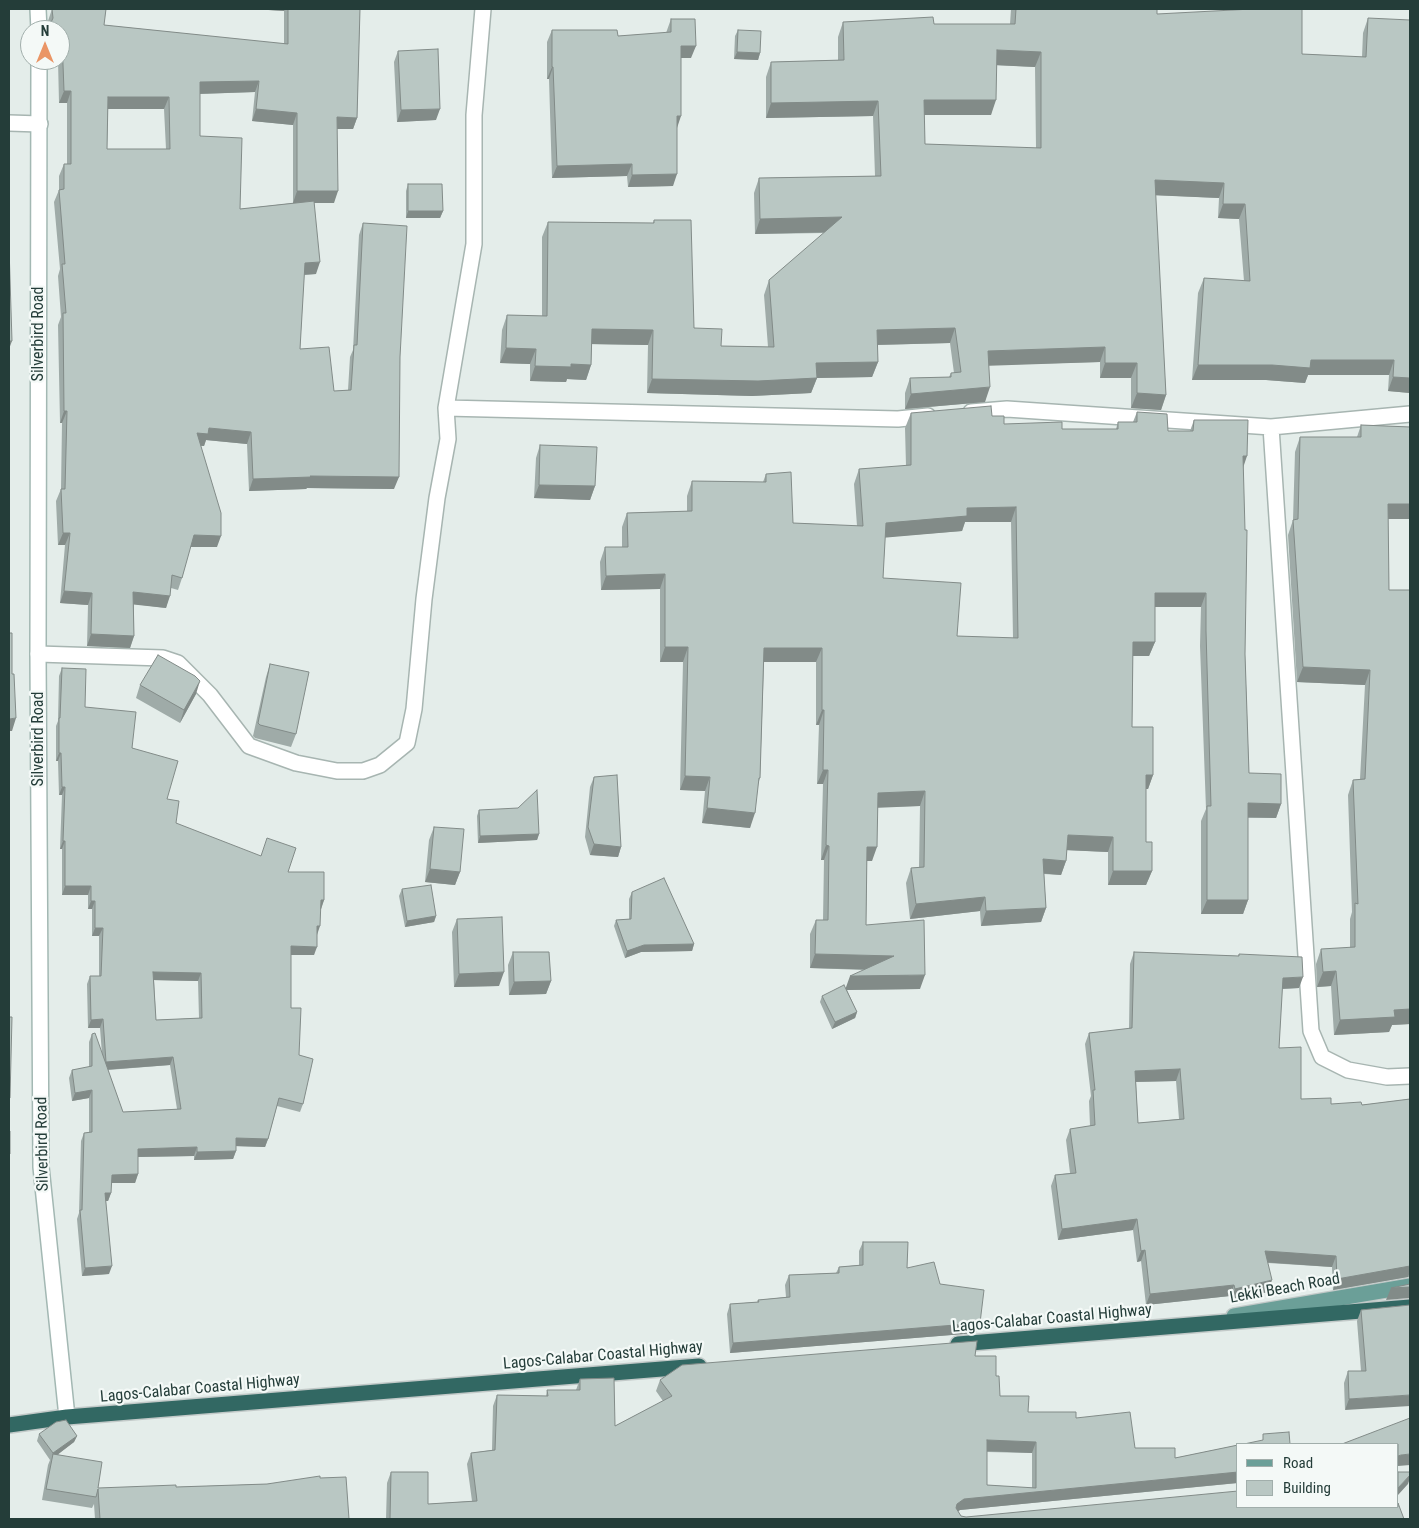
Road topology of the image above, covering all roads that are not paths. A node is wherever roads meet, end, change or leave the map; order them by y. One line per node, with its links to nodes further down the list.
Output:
1 (483, 9): 5 (street)
2 (39, 70): 4 (street, Silverbird Road)
3 (9, 123): 4 (street)
4 (40, 124): 8 (street, Silverbird Road)
5 (446, 408): 7 (street); 8 (street)
6 (1410, 414): 7 (street)
7 (1271, 427): 9 (street)
8 (38, 654): 15 (street, Silverbird Road)
9 (1410, 1076)
10 (1410, 1286): 12 (main road, Lekki Beach Road)
11 (1410, 1307): 12 (highway, Lagos-Calabar Coastal Highway)
12 (1166, 1327): 13 (highway, Lagos-Calabar Coastal Highway)
13 (939, 1346)
14 (711, 1364): 15 (highway, Lagos-Calabar Coastal Highway)
15 (67, 1417): 16 (highway, Lagos-Calabar Coastal Highway)
16 (9, 1425)

